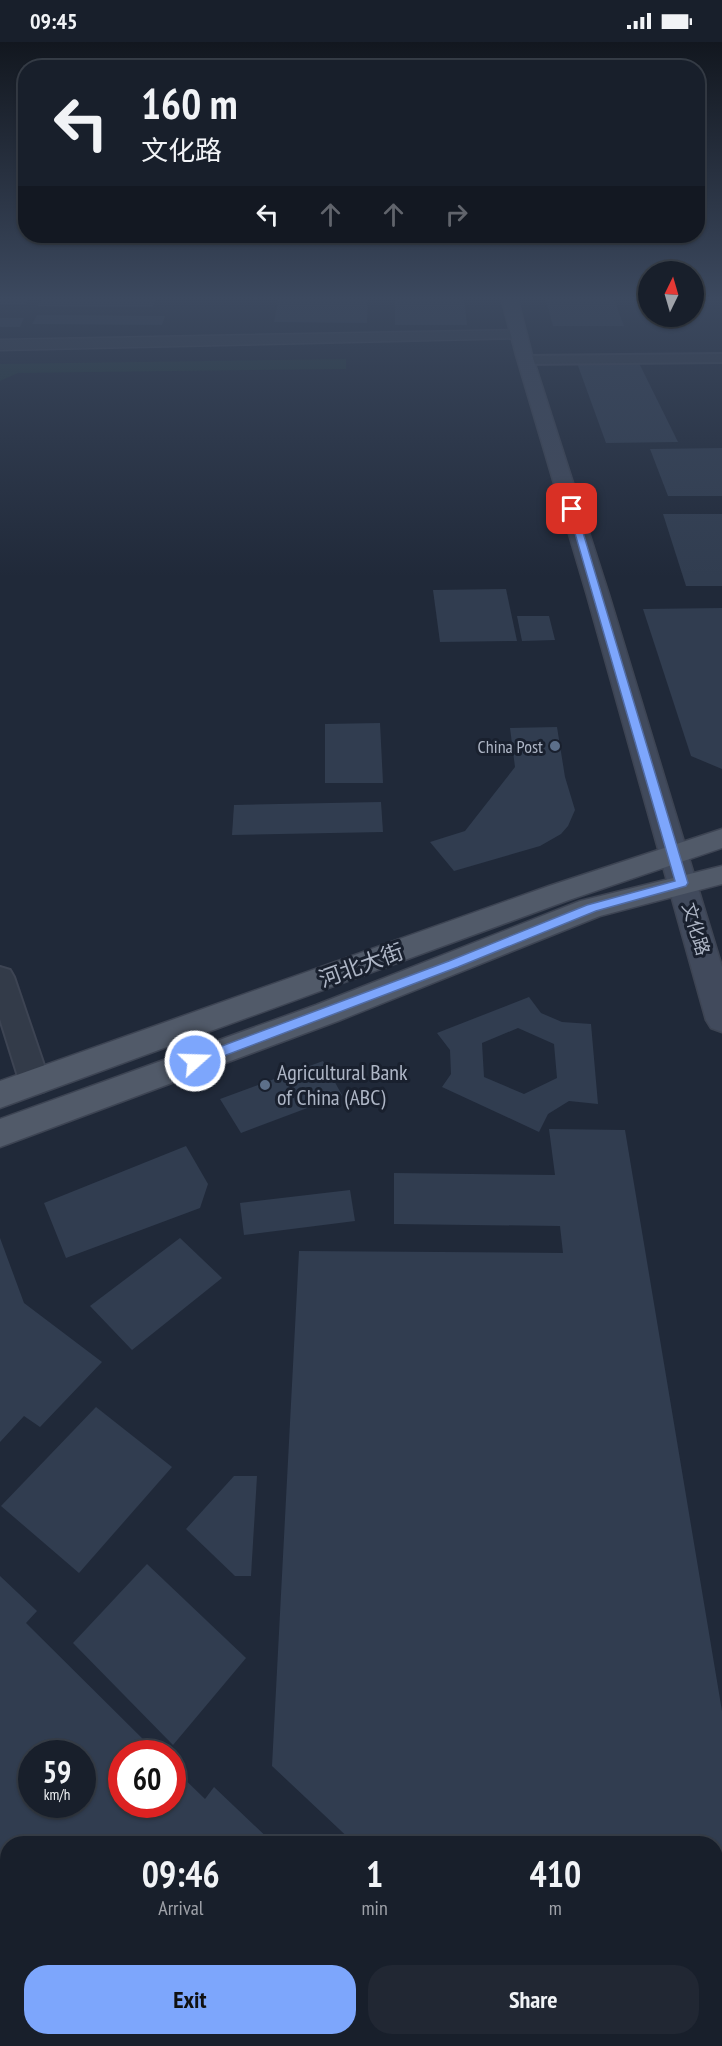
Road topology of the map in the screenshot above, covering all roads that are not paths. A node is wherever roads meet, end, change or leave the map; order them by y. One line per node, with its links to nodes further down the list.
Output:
1 (535, 391): 3 (main road, 文化路)
2 (722, 838): 3 (main road, 河北大街)
3 (678, 869): 4 (main road); 6 (main road, 文化路); 7 (main road, 河北大街); 9 (main road)
4 (722, 875)
5 (0, 978): 7 (street)
6 (722, 1020)
7 (35, 1083): 8 (main road, 河北大街)
8 (0, 1095)
9 (0, 1132)

